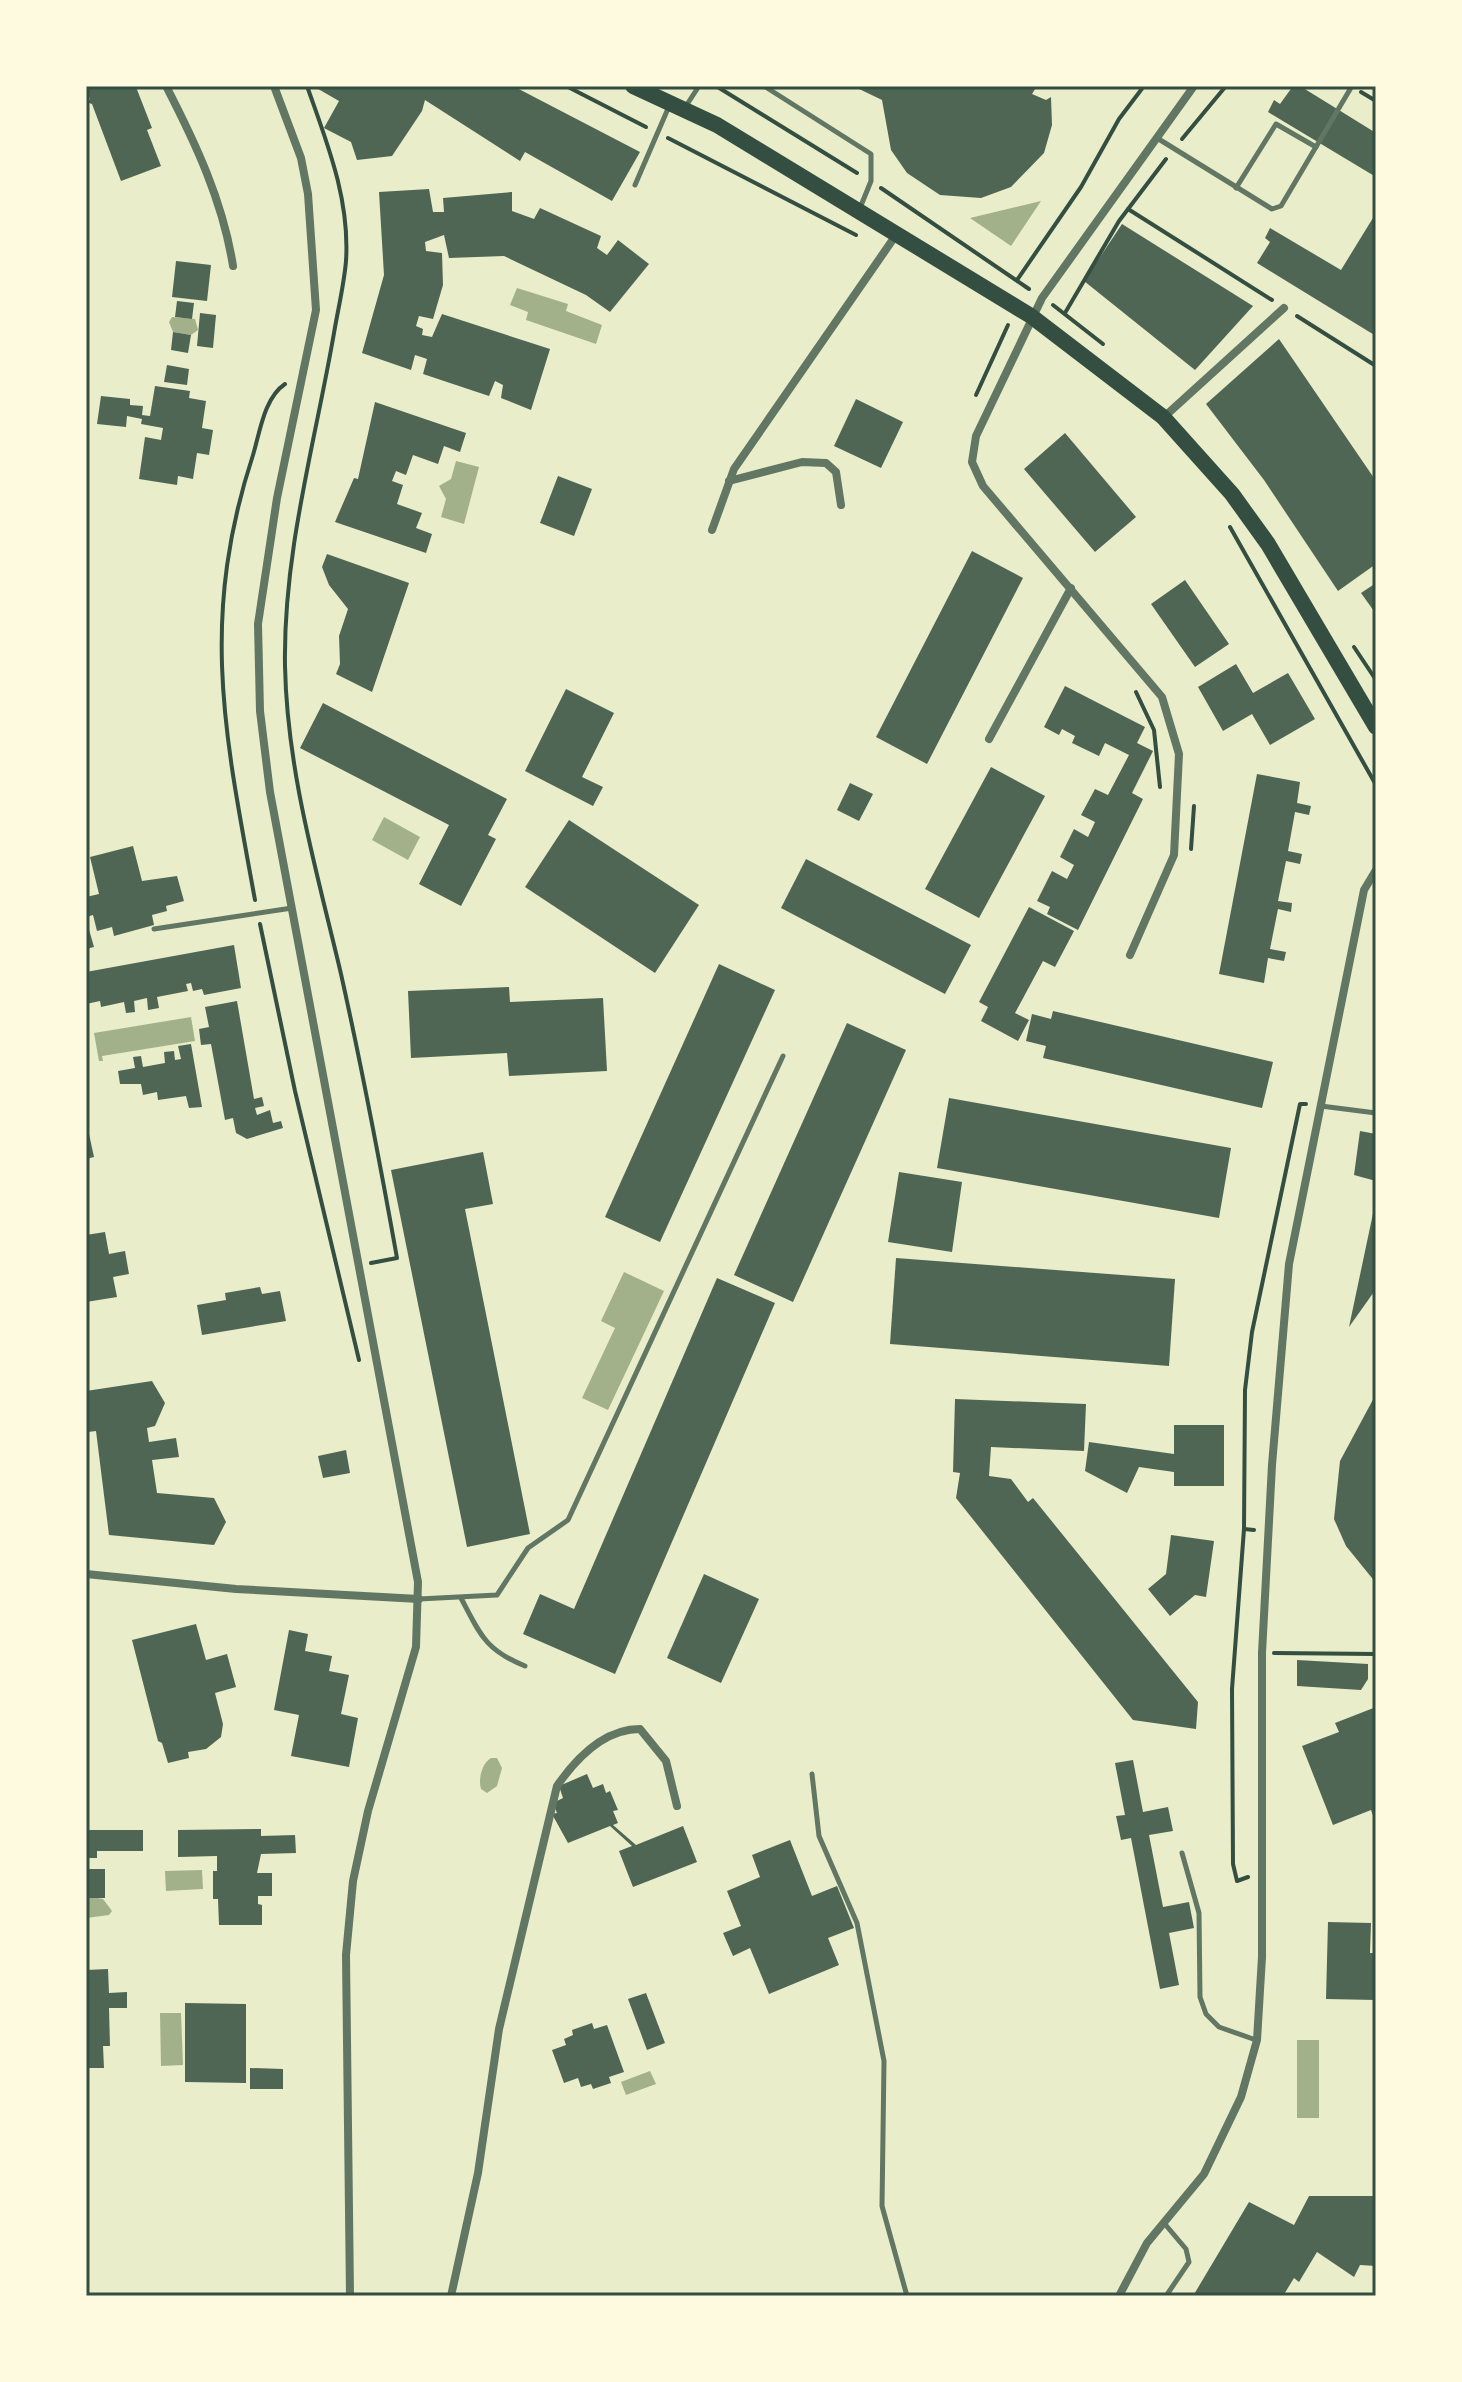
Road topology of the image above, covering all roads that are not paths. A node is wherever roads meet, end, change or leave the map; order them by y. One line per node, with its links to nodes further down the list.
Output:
1 (166, 86): 15 (street)
2 (274, 86): 26 (street)
3 (633, 86): 8 (main road)
4 (699, 86): 8 (lane)
5 (764, 86): 13 (lane)
6 (1194, 86): 9 (street)
7 (1352, 86): 10 (lane)
8 (677, 107): 11 (lane); 13 (main road)
9 (1156, 137): 12 (lane); 17 (street)
10 (1316, 147): 12 (lane); 12 (lane)
11 (635, 185)
12 (1236, 188)
13 (858, 212): 14 (main road)
14 (896, 235): 17 (main road); 19 (street)
15 (233, 266)
16 (1284, 308): 18 (street)
17 (1031, 316): 18 (main road); 22 (street)
18 (1163, 417): 23 (main road)
19 (729, 481): 20 (street); 21 (street)
20 (841, 505)
21 (712, 530)
22 (1071, 588): 24 (street); 28 (street)
23 (1376, 727)
24 (989, 739)
25 (1376, 870): 30 (street)
26 (293, 908): 27 (lane); 34 (street)
27 (154, 929)
28 (1130, 955)
29 (783, 1056): 33 (lane)
30 (1321, 1106): 31 (lane); 39 (street)
31 (1376, 1113)
32 (86, 1574): 34 (street)
33 (461, 1598): 34 (lane); 35 (lane)
34 (419, 1599): 41 (street)
35 (525, 1666)
36 (812, 1774): 43 (lane)
37 (677, 1806): 42 (street)
38 (1182, 1853): 39 (lane)
39 (1257, 2040): 40 (street)
40 (1164, 2223): 44 (street); 45 (lane)
41 (350, 2296)
42 (451, 2296)
43 (907, 2296)
44 (1119, 2296)
45 (1166, 2296)

